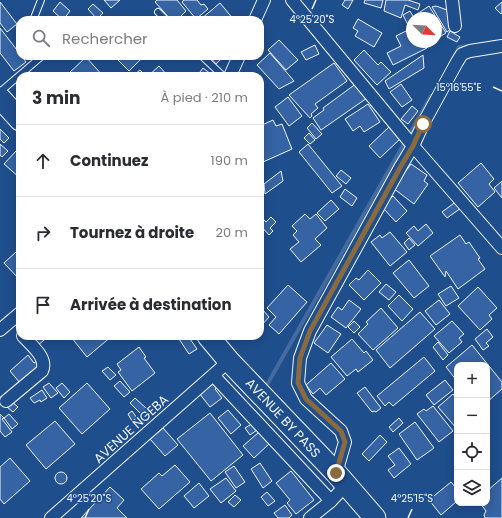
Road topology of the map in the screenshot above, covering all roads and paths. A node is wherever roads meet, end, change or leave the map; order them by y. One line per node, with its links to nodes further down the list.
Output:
1 (41, 0): 6 (lane)
2 (264, 0): 8 (street)
3 (292, 0): 21 (street)
4 (452, 0): 9 (street)
5 (158, 12): 7 (lane)
6 (35, 16)
7 (162, 16)
8 (257, 16)
9 (455, 26)
10 (502, 46): 21 (street)
11 (37, 60): 14 (lane)
12 (206, 60): 15 (lane)
13 (237, 60): 16 (street)
14 (23, 72)
15 (219, 72)
16 (232, 72)
17 (16, 78): 18 (lane)
18 (0, 92)
19 (0, 98): 20 (highway)
20 (16, 116)
21 (410, 143): 22 (street); 32 (street)
22 (502, 248)
23 (16, 316): 24 (street)
24 (10, 321): 25 (street); 26 (street)
25 (16, 328)
26 (0, 330)
27 (26, 340): 31 (street)
28 (211, 340): 29 (highway, AVENUE BY PASS)
29 (229, 361): 30 (street, AVENUE NGEBA); 32 (highway, AVENUE BY PASS)
30 (213, 375): 33 (street); 34 (street, AVENUE NGEBA)
31 (6, 401)
32 (341, 479): 33 (street); 36 (highway, AVENUE BY PASS)
33 (331, 501): 35 (street)
34 (51, 518)
35 (310, 518)
36 (375, 518)

